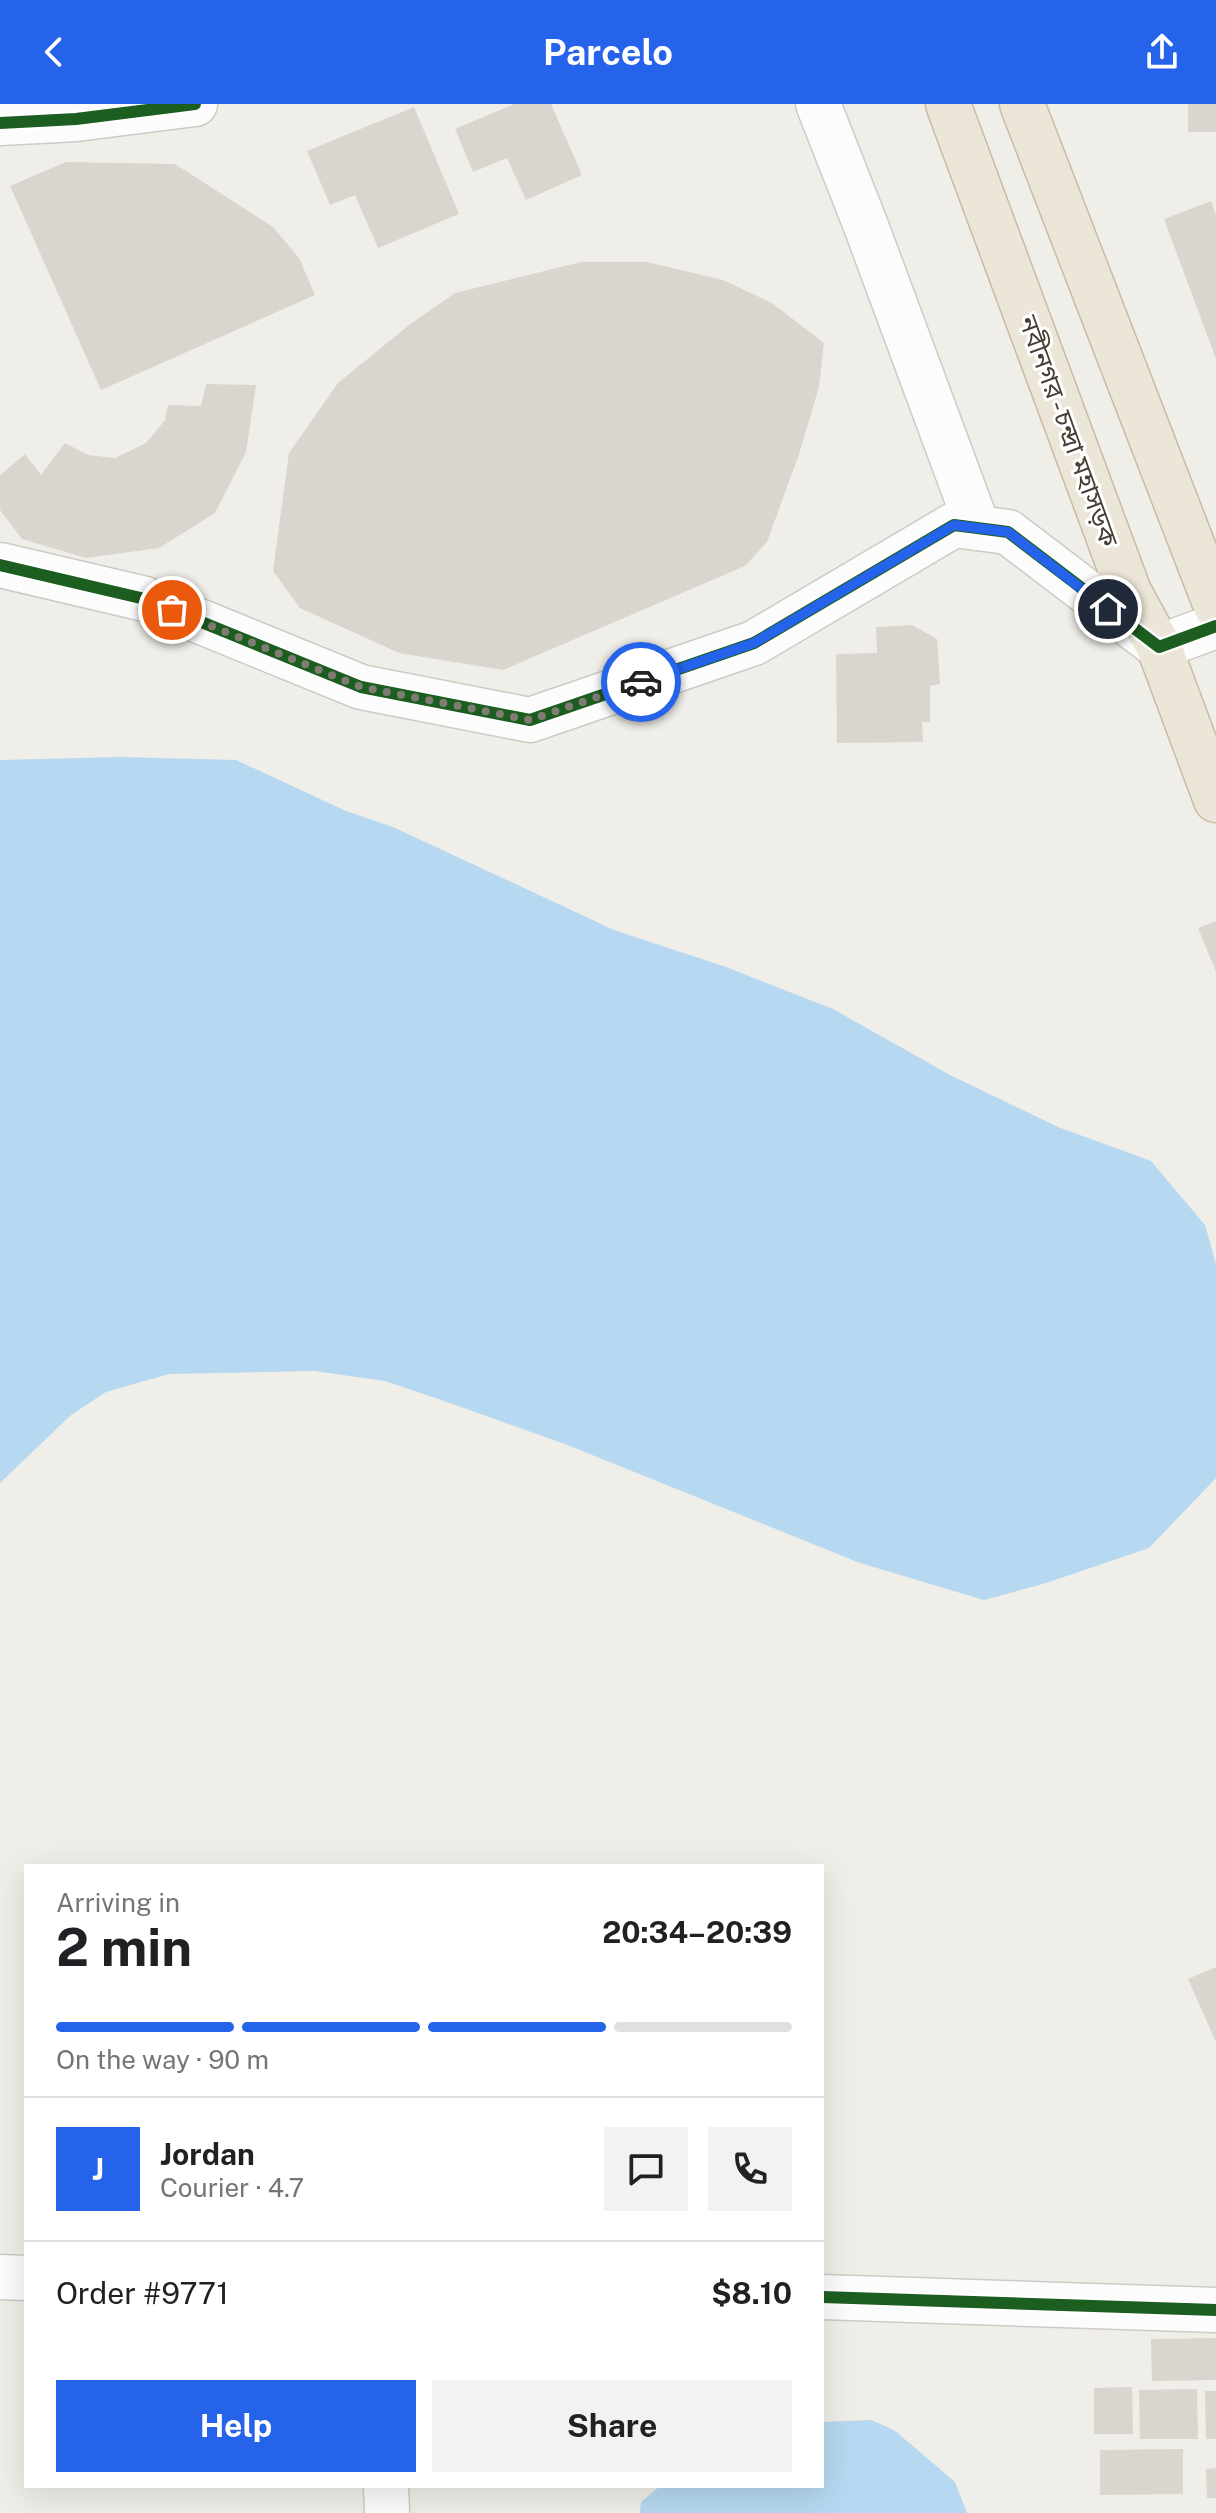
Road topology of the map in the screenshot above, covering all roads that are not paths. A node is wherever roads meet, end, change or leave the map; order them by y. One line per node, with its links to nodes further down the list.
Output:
1 (195, 104): 5 (street)
2 (818, 104): 6 (street)
3 (948, 104): 10 (highway, নবীনগর - চন্দ্রা মহাসড়ক)
4 (1022, 104): 8 (highway)
5 (0, 123)
6 (978, 528): 7 (street); 10 (street)
7 (0, 565)
8 (1216, 606)
9 (1216, 626): 10 (street)
10 (1159, 647): 11 (highway, নবীনগর - চন্দ্রা মহাসড়ক)
11 (1216, 800)
12 (0, 2277): 13 (street)
13 (24, 2278)
14 (824, 2297): 15 (street)
15 (1216, 2310)
16 (386, 2488): 17 (street)
17 (387, 2513)

